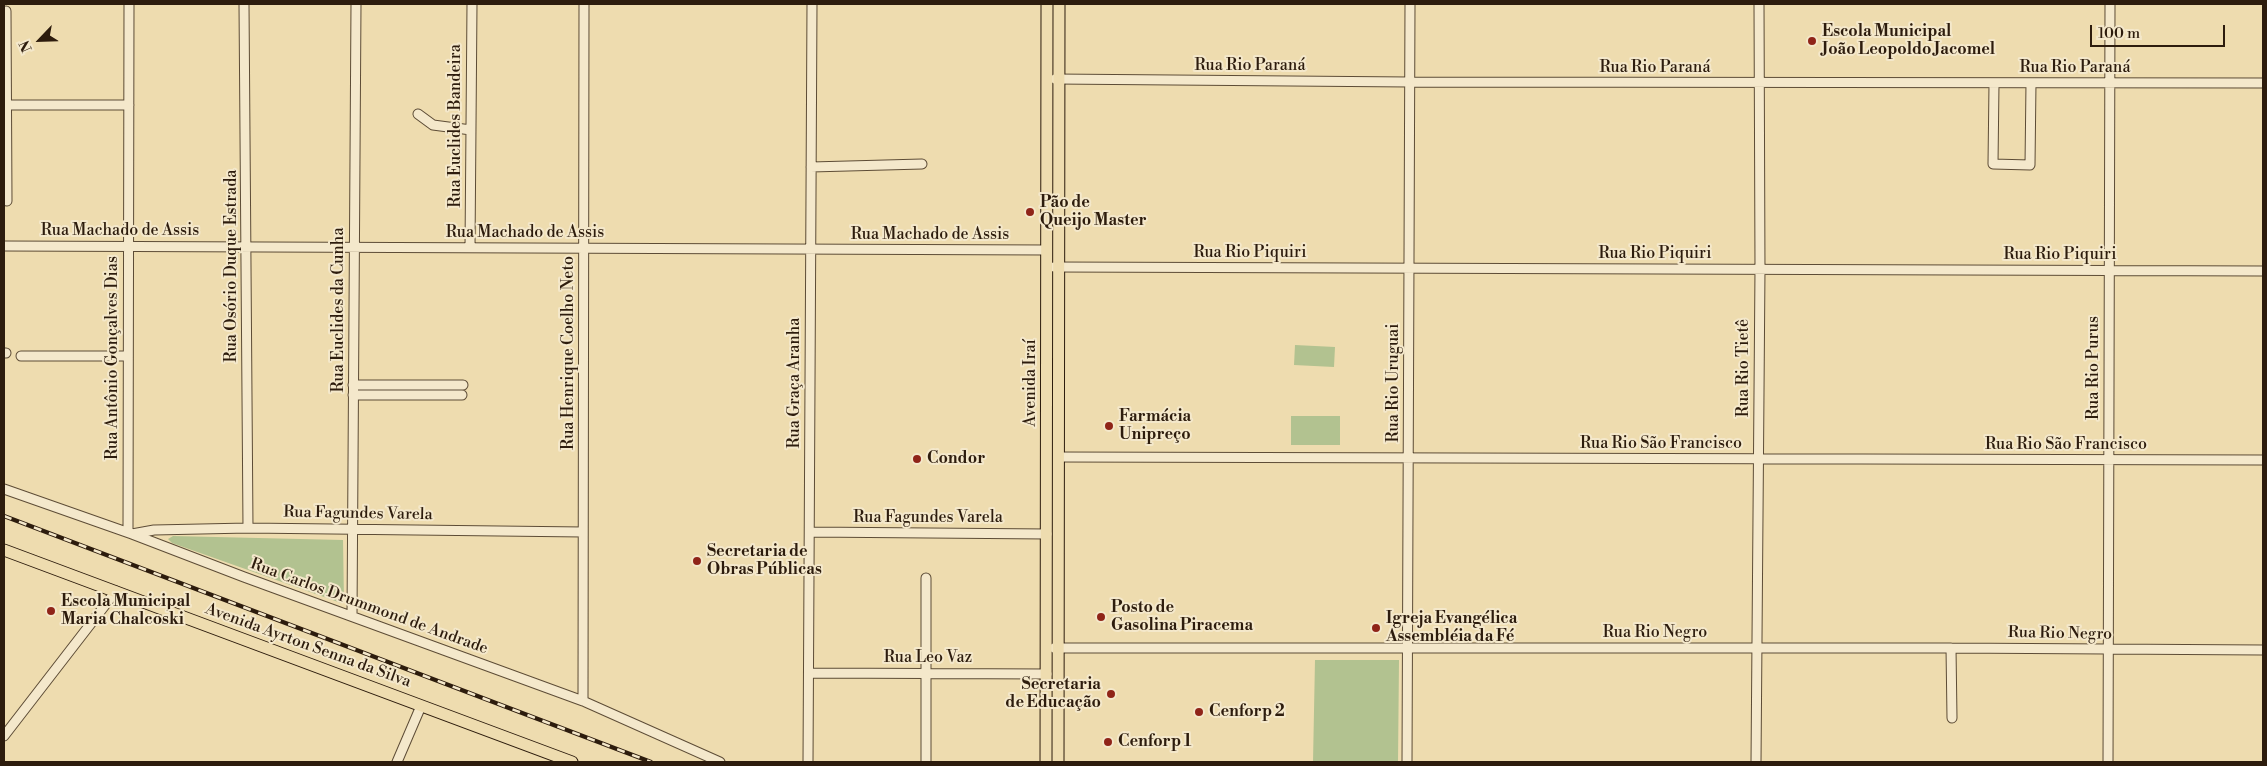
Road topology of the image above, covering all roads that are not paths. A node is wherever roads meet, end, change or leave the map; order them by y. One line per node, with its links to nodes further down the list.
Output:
1 (129, 4): 22 (street, Rua Antônio Gonçalves Dias)
2 (244, 4): 30 (street, Rua Osório Duque Estrada)
3 (356, 4): 31 (street, Rua Euclides da Cunha)
4 (472, 4): 24 (street, Rua Euclides Bandeira)
5 (584, 4): 33 (street, Rua Henrique Coelho Neto)
6 (812, 4): 26 (street, Rua Graça Aranha)
7 (1047, 4): 13 (main road, Avenida Iraí)
8 (1059, 4): 13 (main road, Avenida Iraí)
9 (1410, 4): 14 (street, Rua Rio Uruguai)
10 (1759, 4): 15 (street, Rua Rio Tietê)
11 (2110, 4): 17 (street, Rua Rio Purus)
12 (6, 11): 20 (street)
13 (1053, 78): 14 (street, Rua Rio Paraná); 21 (main road, Avenida Iraí)
14 (1409, 82): 15 (street, Rua Rio Paraná); 37 (street, Rua Rio Uruguai)
15 (1759, 83): 19 (street, Rua Rio Paraná); 38 (street, Rua Rio Tietê)
16 (2031, 83): 17 (street, Rua Rio Paraná); 19 (street, Rua Rio Paraná); 19 (street)
17 (2110, 83): 18 (street, Rua Rio Paraná); 39 (street, Rua Rio Purus)
18 (2263, 83)
19 (1994, 84)
20 (5, 105): 22 (street); 27 (street)
21 (1053, 105): 35 (main road, Avenida Iraí); 36 (main road, Avenida Iraí)
22 (129, 106): 29 (street, Rua Antônio Gonçalves Dias)
23 (418, 114): 24 (street)
24 (471, 130): 32 (street, Rua Euclides Bandeira)
25 (922, 164): 26 (street)
26 (811, 167): 34 (street, Rua Graça Aranha)
27 (7, 201)
28 (4, 246): 29 (street, Rua Machado de Assis)
29 (128, 246): 30 (street, Rua Machado de Assis); 42 (street, Rua Antônio Gonçalves Dias)
30 (247, 247): 31 (street, Rua Machado de Assis); 54 (street, Rua Osório Duque Estrada)
31 (354, 247): 32 (street, Rua Machado de Assis); 44 (street, Rua Euclides da Cunha)
32 (470, 248): 33 (street, Rua Machado de Assis)
33 (585, 248): 34 (street, Rua Machado de Assis); 56 (street, Rua Henrique Coelho Neto)
34 (811, 249): 35 (street, Rua Machado de Assis); 57 (street, Rua Graça Aranha)
35 (1047, 250): 36 (main road, Avenida Iraí)
36 (1053, 267): 37 (street, Rua Rio Piquiri); 47 (main road, Avenida Iraí)
37 (1409, 269): 38 (street, Rua Rio Piquiri); 49 (street, Rua Rio Uruguai)
38 (1760, 269): 39 (street, Rua Rio Piquiri); 50 (street, Rua Rio Tietê)
39 (2109, 270): 40 (street, Rua Rio Piquiri); 51 (street, Rua Rio Purus)
40 (2263, 271)
41 (21, 356): 42 (street)
42 (128, 356): 58 (street, Rua Antônio Gonçalves Dias)
43 (463, 384): 44 (street)
44 (353, 385): 45 (street, Rua Euclides da Cunha)
45 (353, 394): 46 (street); 55 (street, Rua Euclides da Cunha)
46 (462, 394)
47 (1053, 435): 48 (main road, Avenida Iraí); 59 (main road, Avenida Iraí)
48 (1058, 457): 49 (street, Rua Rio São Francisco); 64 (main road, Avenida Iraí)
49 (1409, 459): 50 (street, Rua Rio São Francisco); 65 (street, Rua Rio Uruguai)
50 (1759, 460): 51 (street, Rua Rio São Francisco); 66 (street, Rua Rio Tietê)
51 (2108, 460): 52 (street, Rua Rio São Francisco); 68 (street, Rua Rio Purus)
52 (2263, 460)
53 (4, 489): 58 (street, Rua Carlos Drummond de Andrade)
54 (248, 528): 55 (street, Rua Fagundes Varela); 58 (street, Rua Fagundes Varela)
55 (352, 529): 56 (street, Rua Fagundes Varela); 63 (street, Rua Euclides da Cunha)
56 (583, 532): 73 (street, Rua Henrique Coelho Neto)
57 (810, 532): 59 (street, Rua Fagundes Varela); 70 (street, Rua Graça Aranha)
58 (130, 533): 63 (street, Rua Carlos Drummond de Andrade)
59 (1047, 534): 64 (main road, Avenida Iraí)
60 (4, 550): 62 (main road, Avenida Ayrton Senna da Silva)
61 (926, 578): 71 (street)
62 (116, 591): 74 (main road, Avenida Ayrton Senna da Silva); 76 (street)
63 (352, 616): 73 (street, Rua Carlos Drummond de Andrade)
64 (1052, 648): 65 (street, Rua Rio Negro); 72 (main road, Avenida Iraí); 83 (main road, Avenida Iraí)
65 (1407, 648): 66 (street, Rua Rio Negro); 84 (street, Rua Rio Uruguai)
66 (1758, 648): 67 (street, Rua Rio Negro); 85 (street, Rua Rio Tietê)
67 (1951, 648): 68 (street, Rua Rio Negro); 75 (street)
68 (2107, 650): 69 (street, Rua Rio Negro); 86 (street, Rua Rio Purus)
69 (2263, 650)
70 (809, 673): 71 (street, Rua Leo Vaz); 80 (street, Rua Graça Aranha)
71 (926, 673): 72 (street, Rua Leo Vaz); 81 (street)
72 (1047, 674): 82 (main road, Avenida Iraí)
73 (584, 702): 79 (street, Rua Carlos Drummond de Andrade)
74 (421, 706): 77 (street); 78 (main road, Avenida Ayrton Senna da Silva)
75 (1952, 718)
76 (4, 736)
77 (397, 762)
78 (572, 762)
79 (720, 762)
80 (808, 762)
81 (926, 762)
82 (1046, 762)
83 (1058, 762)
84 (1407, 762)
85 (1756, 762)
86 (2108, 762)

